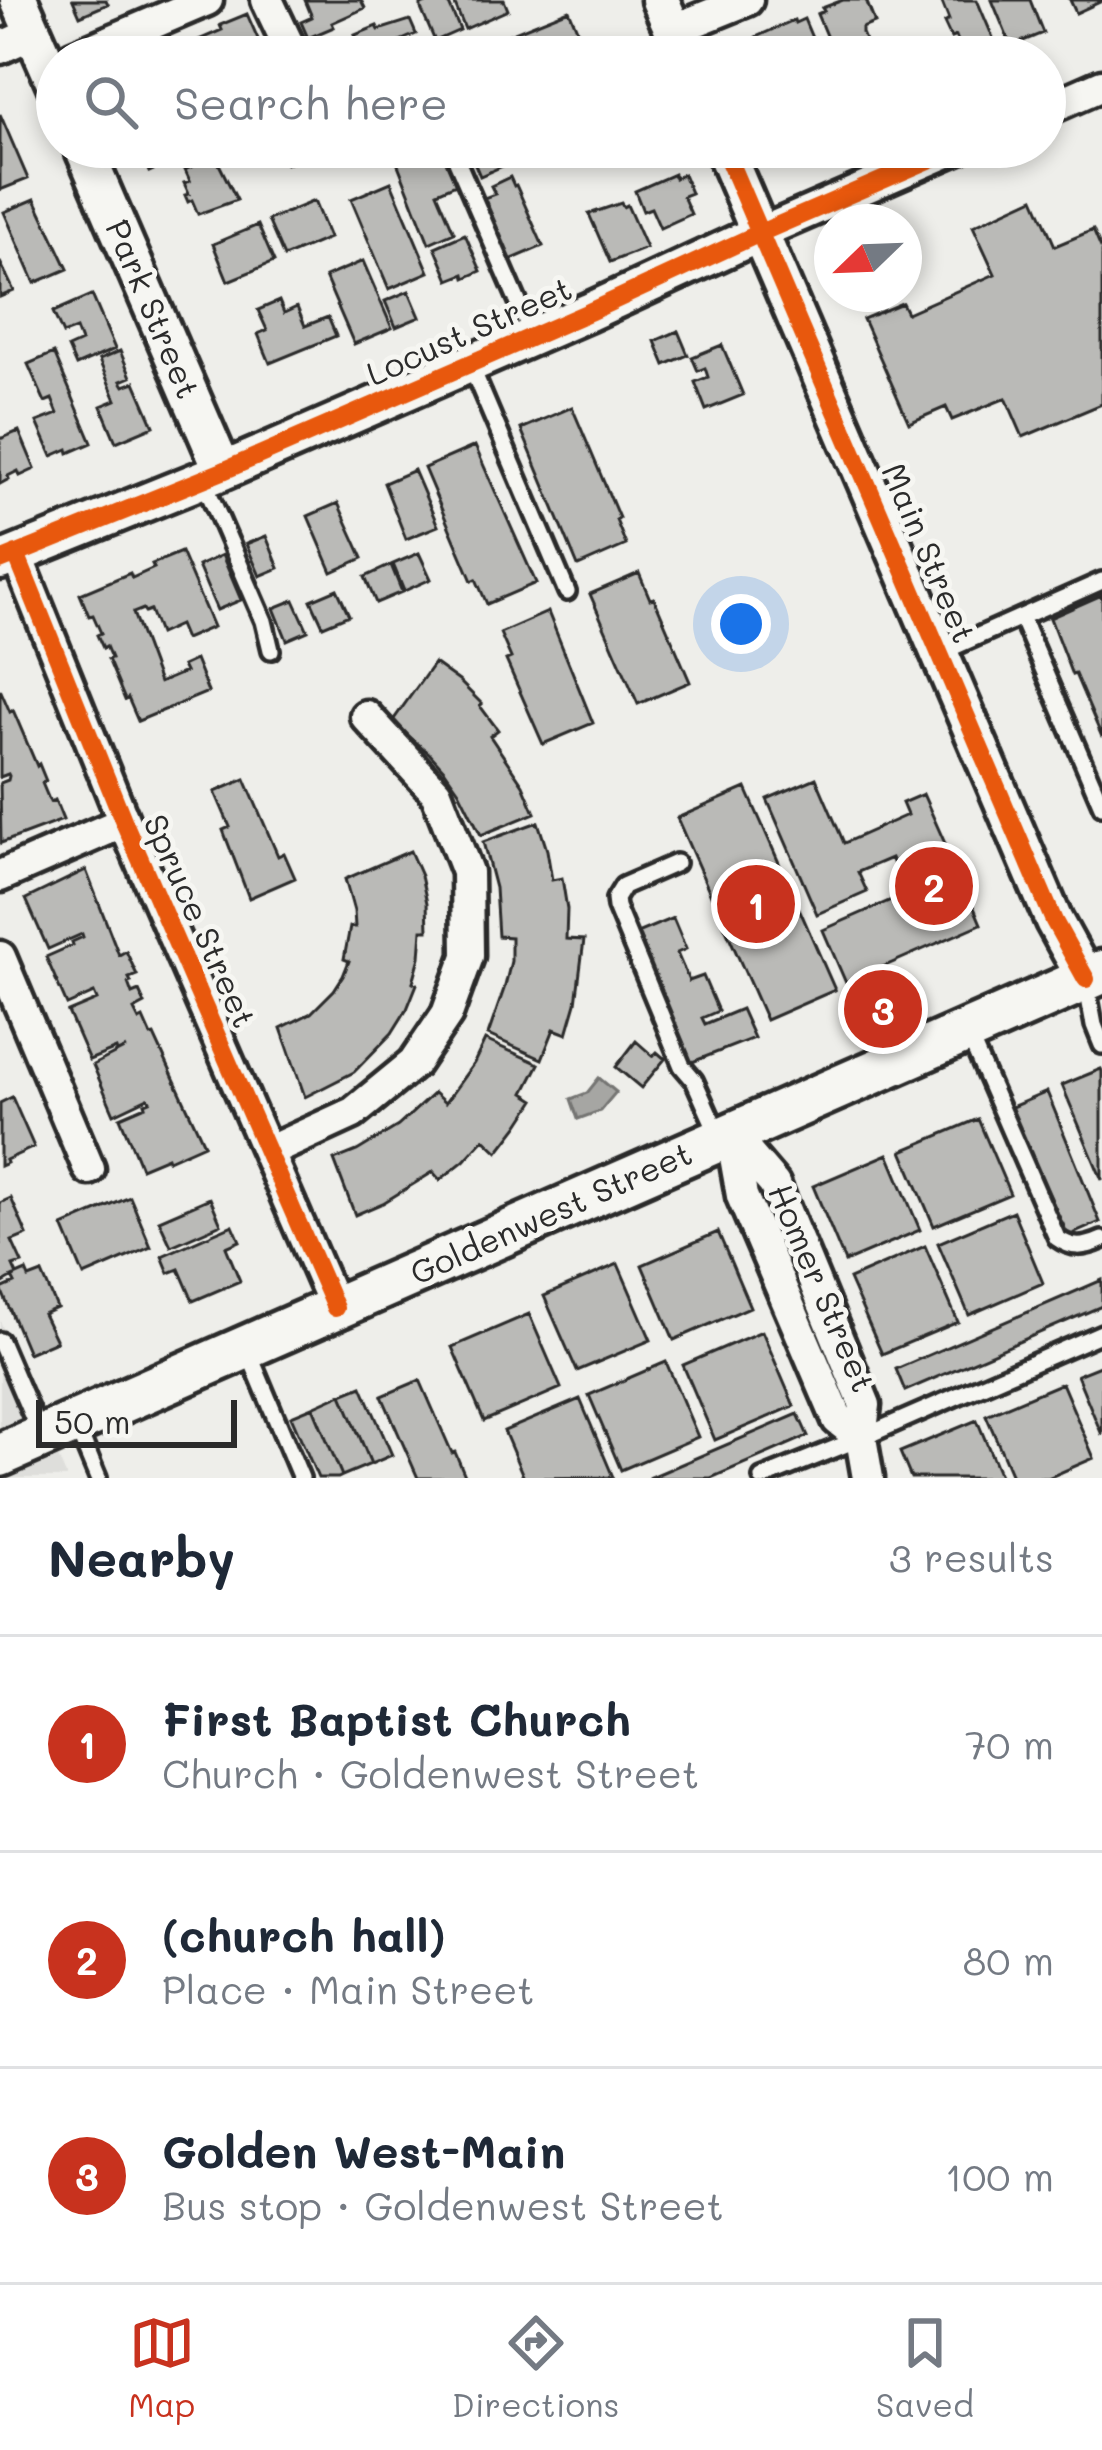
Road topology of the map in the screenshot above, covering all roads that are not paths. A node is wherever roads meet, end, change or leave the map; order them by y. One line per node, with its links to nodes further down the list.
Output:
1 (207, 0): 5 (street)
2 (267, 0): 6 (street)
3 (748, 0): 4 (street)
4 (673, 29)
5 (130, 36)
6 (284, 36)
7 (1102, 85): 8 (street)
8 (1066, 101)
9 (91, 168): 16 (street, Park Street)
10 (460, 168): 14 (lane)
11 (732, 168): 13 (street, Main Street)
12 (910, 168): 13 (street, Locust Street)
13 (760, 232): 14 (street, Locust Street); 22 (street, Main Street)
14 (533, 336): 15 (street, Locust Street)
15 (470, 364): 16 (street, Locust Street); 19 (lane)
16 (213, 475): 17 (street, Locust Street); 21 (lane)
17 (8, 558): 25 (street, Spruce Street)
18 (1102, 581): 20 (lane)
19 (567, 592)
20 (1021, 617): 22 (lane); 24 (lane)
21 (272, 650)
22 (940, 653): 29 (street, Main Street)
23 (366, 716): 33 (street)
24 (1102, 806)
25 (124, 822): 27 (street); 33 (street, Spruce Street)
26 (676, 863): 32 (lane)
27 (0, 876)
28 (0, 957): 34 (street)
29 (1096, 981): 30 (main road, Goldenwest Street); 31 (lane)
30 (967, 1031): 32 (main road, Goldenwest Street); 35 (lane)
31 (1102, 1045)
32 (726, 1137): 36 (main road, Goldenwest Street); 41 (street, Homer Street)
33 (268, 1153): 36 (street, Spruce Street)
34 (89, 1169)
35 (1102, 1240)
36 (335, 1308): 39 (main road, Goldenwest Street)
37 (1102, 1333): 41 (lane)
38 (0, 1341): 40 (lane)
39 (246, 1347): 40 (main road, Goldenwest Street); 44 (lane)
40 (58, 1429): 42 (main road, Goldenwest Street); 43 (lane)
41 (861, 1438): 45 (lane); 46 (street, Homer Street)
42 (0, 1455)
43 (98, 1478)
44 (301, 1478)
45 (762, 1478)
46 (868, 1478)

